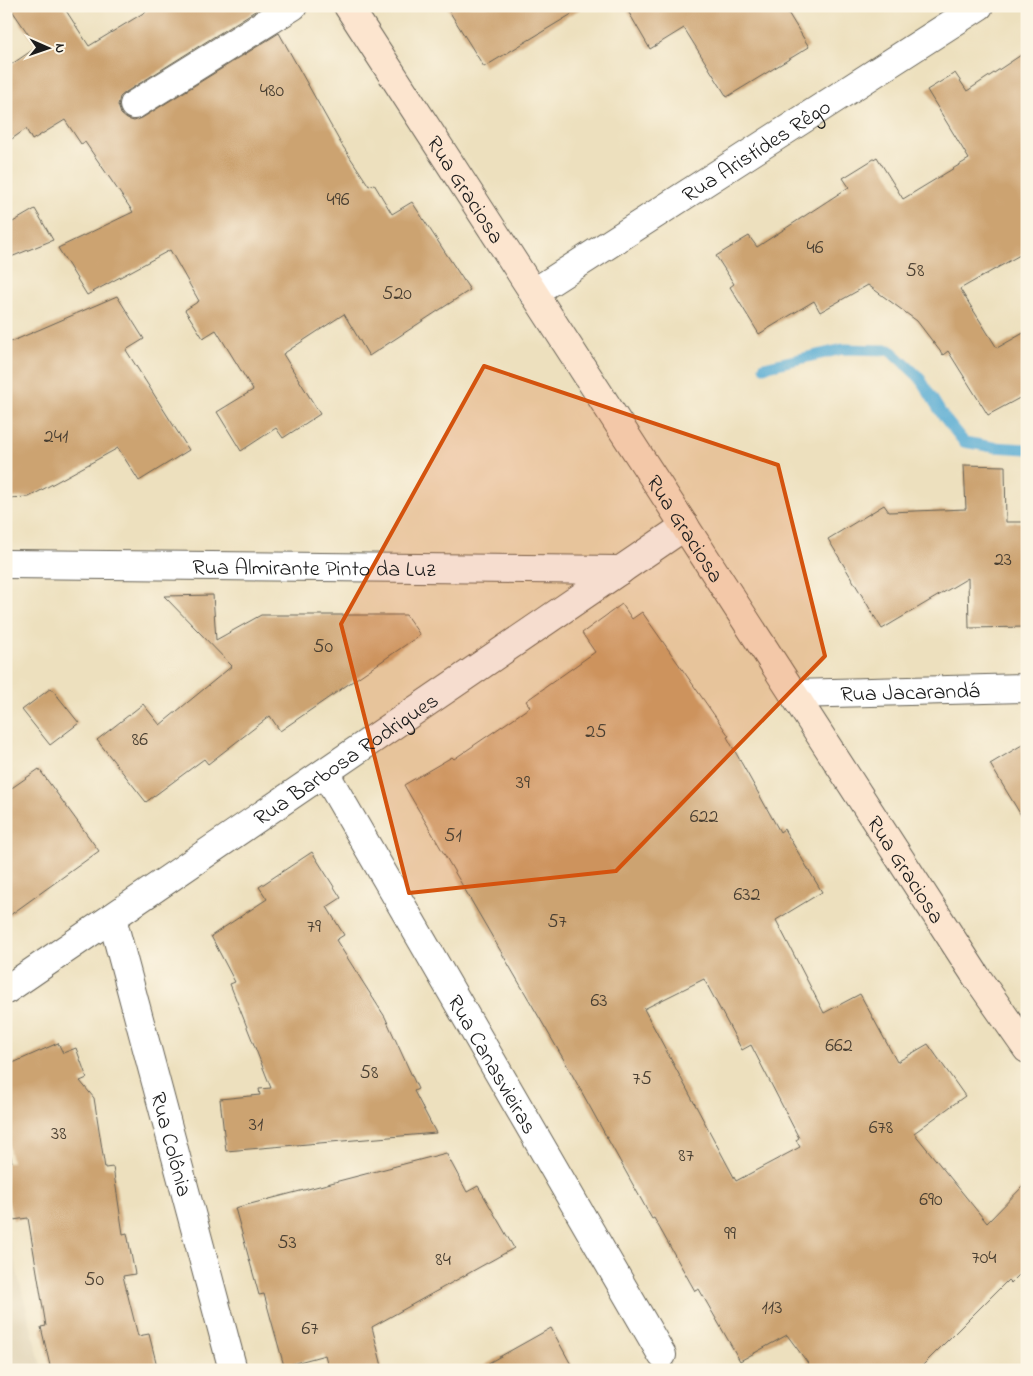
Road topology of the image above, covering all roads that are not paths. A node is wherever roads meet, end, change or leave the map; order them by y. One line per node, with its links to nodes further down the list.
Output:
1 (293, 6): 4 (street)
2 (348, 6): 5 (main road, Rua Graciosa)
3 (979, 6): 5 (street, Rua Aristídes Rêgo)
4 (134, 105)
5 (533, 293): 6 (main road, Rua Graciosa)
6 (685, 526): 8 (street, Rua Barbosa Rodrigues); 10 (main road, Rua Graciosa)
7 (6, 564): 8 (street, Rua Almirante Pinto da Luz)
8 (621, 570): 11 (street, Rua Barbosa Rodrigues)
9 (1027, 688): 10 (street, Rua Jacarandá)
10 (794, 694): 14 (main road, Rua Graciosa)
11 (325, 773): 12 (street, Rua Barbosa Rodrigues); 15 (street, Rua Canasvieiras)
12 (112, 918): 13 (street, Rua Barbosa Rodrigues); 16 (street, Rua Colônia)
13 (6, 990)
14 (1027, 1049)
15 (662, 1355)
16 (233, 1370)

